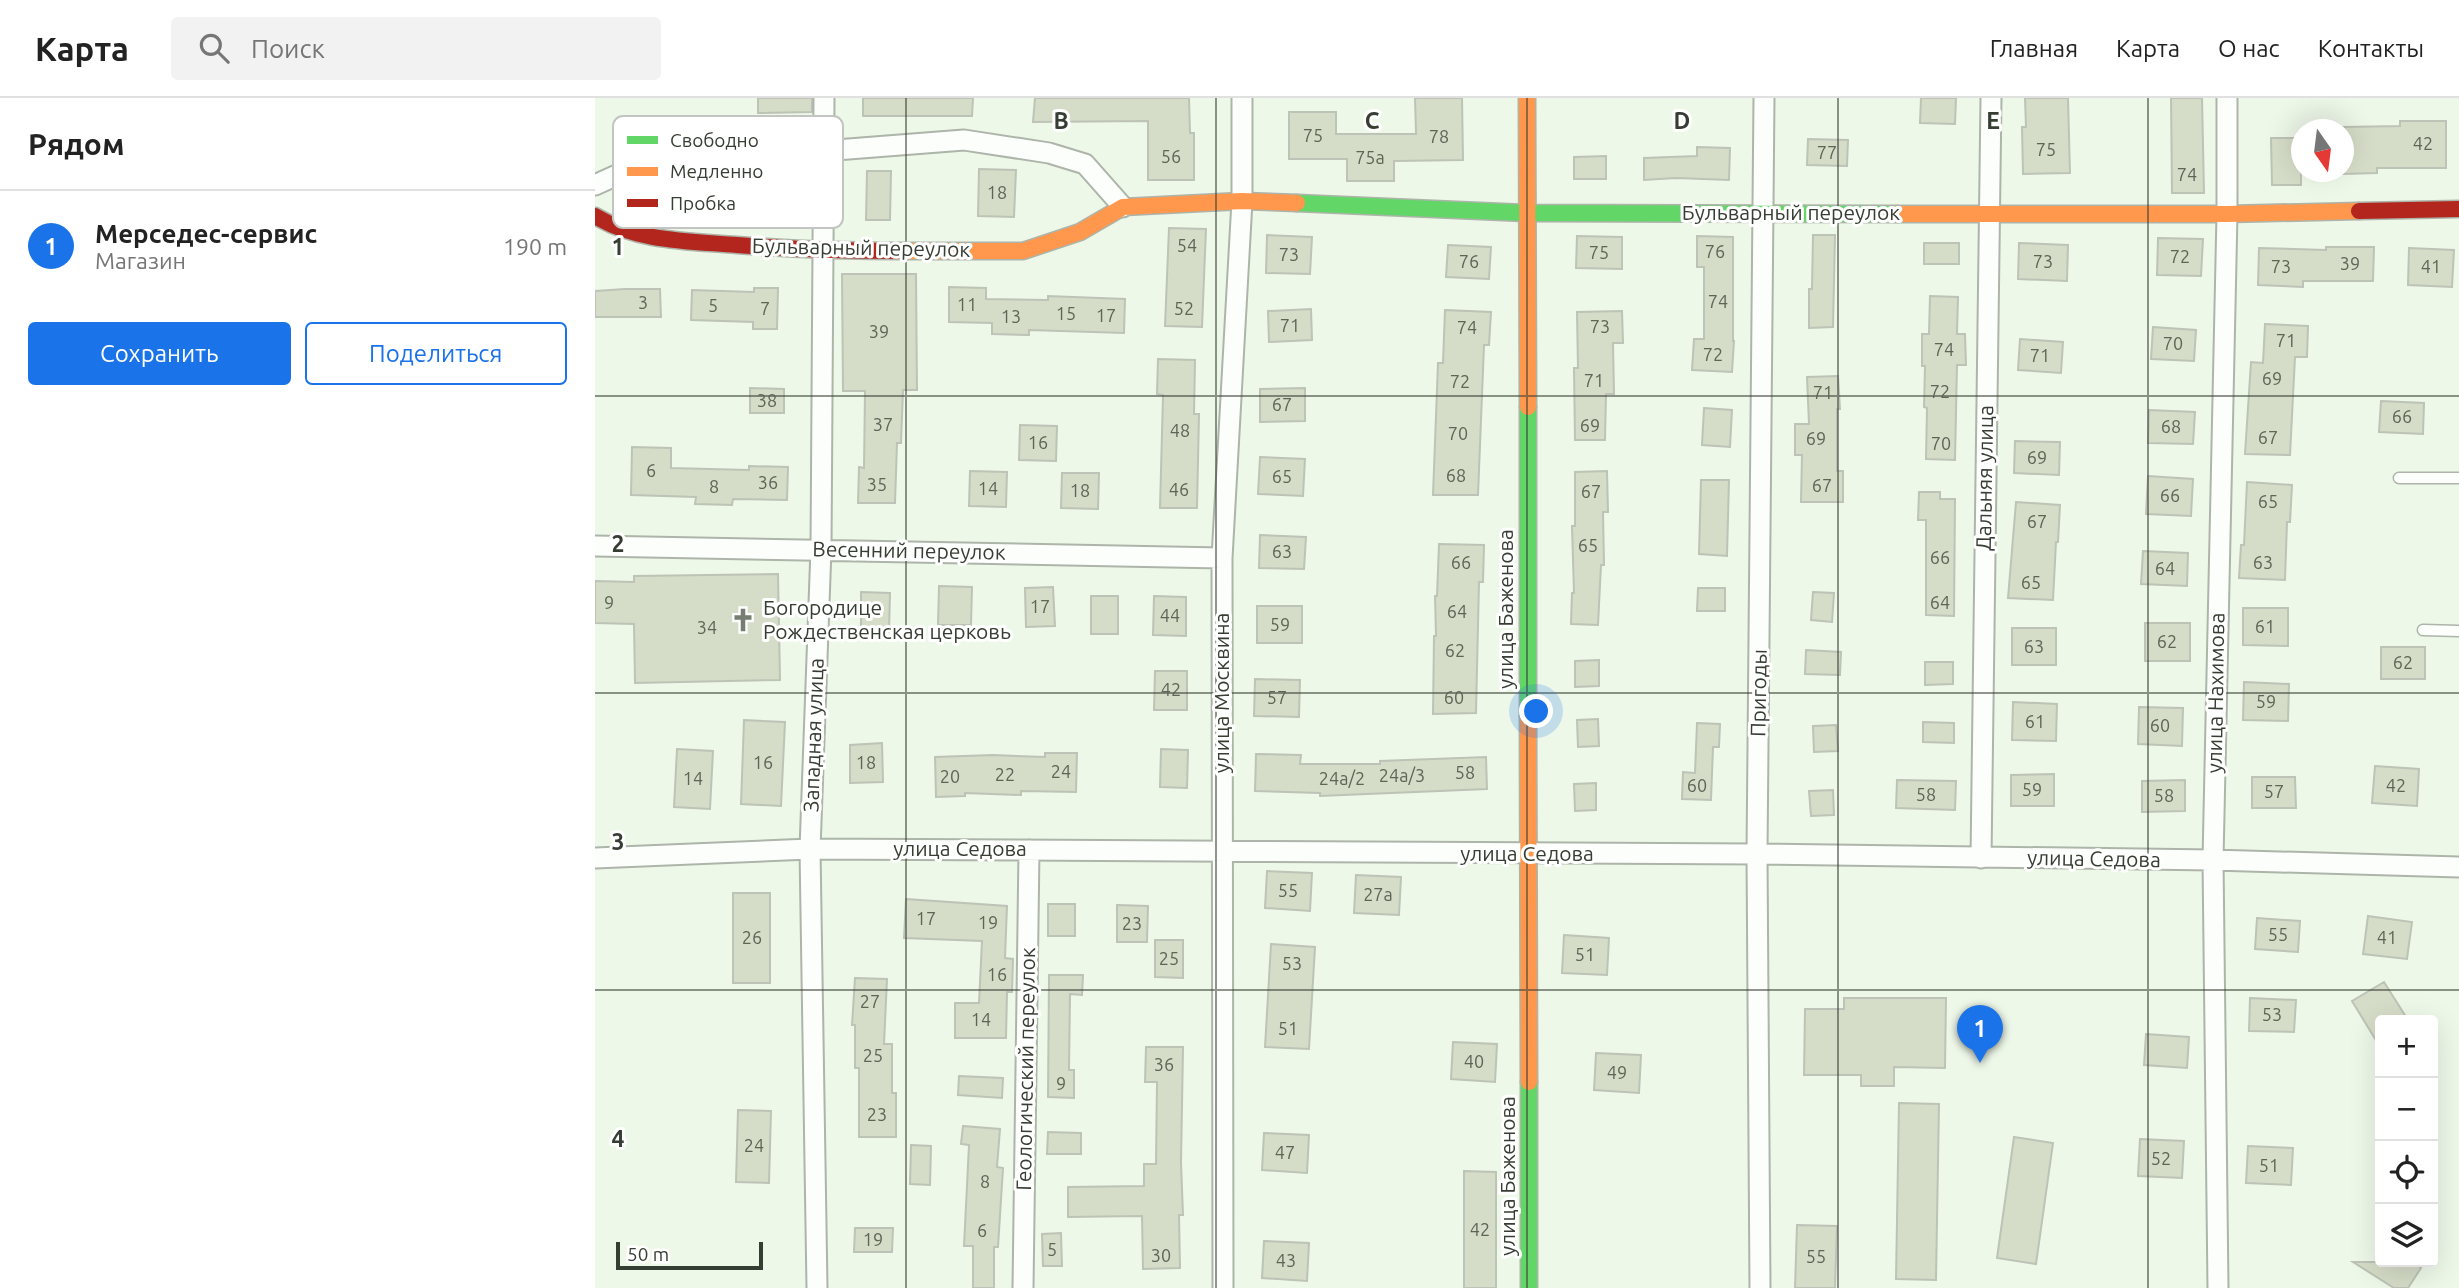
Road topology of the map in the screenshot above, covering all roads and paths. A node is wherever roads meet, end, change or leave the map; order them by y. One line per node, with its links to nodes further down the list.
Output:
1 (824, 98): 7 (street, Западная улица)
2 (1242, 98): 11 (street, улица Москвина)
3 (1527, 98): 15 (street, улица Баженова)
4 (1764, 98): 16 (street, Пригоды)
5 (1991, 98): 14 (street, Дальняя улица)
6 (2227, 98): 17 (street, улица Нахимова)
7 (824, 116)
8 (843, 149): 12 (street)
9 (613, 177): 10 (street)
10 (595, 185)
11 (1242, 201): 12 (street, Бульварный переулок); 15 (street, Бульварный переулок); 27 (street, улица Москвина)
12 (1122, 207): 22 (street, Бульварный переулок)
13 (2459, 209): 17 (street, Бульварный переулок)
14 (1989, 212): 16 (street, Бульварный переулок); 17 (street, Бульварный переулок); 35 (street, Дальняя улица)
15 (1526, 213): 16 (street, Бульварный переулок); 33 (street, улица Баженова)
16 (1764, 214): 34 (street, Пригоды)
17 (2227, 214): 37 (street, улица Нахимова)
18 (595, 216): 19 (street, Бульварный переулок)
19 (613, 227)
20 (616, 228): 22 (street, Бульварный переулок)
21 (823, 228): 22 (street, Западная улица)
22 (823, 251): 26 (street, Западная улица)
23 (2399, 478): 24 (lane)
24 (2459, 478)
25 (595, 546): 26 (street, Весенний переулок)
26 (821, 549): 27 (street, Весенний переулок); 30 (street, Западная улица)
27 (1222, 558): 32 (street, улица Москвина)
28 (2423, 630): 29 (lane)
29 (2459, 631)
30 (810, 849): 31 (street, улица Седова); 36 (street, улица Седова); 39 (street, Западная улица)
31 (1028, 850): 32 (street, улица Седова); 40 (street, Геологический переулок)
32 (1221, 852): 33 (street, улица Седова); 41 (street, улица Москвина)
33 (1528, 854): 34 (street, улица Седова); 42 (street, улица Баженова)
34 (1757, 854): 35 (street, улица Седова); 43 (street, Пригоды)
35 (1981, 858): 37 (street, улица Седова)
36 (595, 859)
37 (2213, 860): 38 (street, улица Седова); 44 (street, улица Нахимова)
38 (2459, 867)
39 (817, 1288)
40 (1023, 1288)
41 (1223, 1288)
42 (1529, 1288)
43 (1760, 1288)
44 (2218, 1288)

